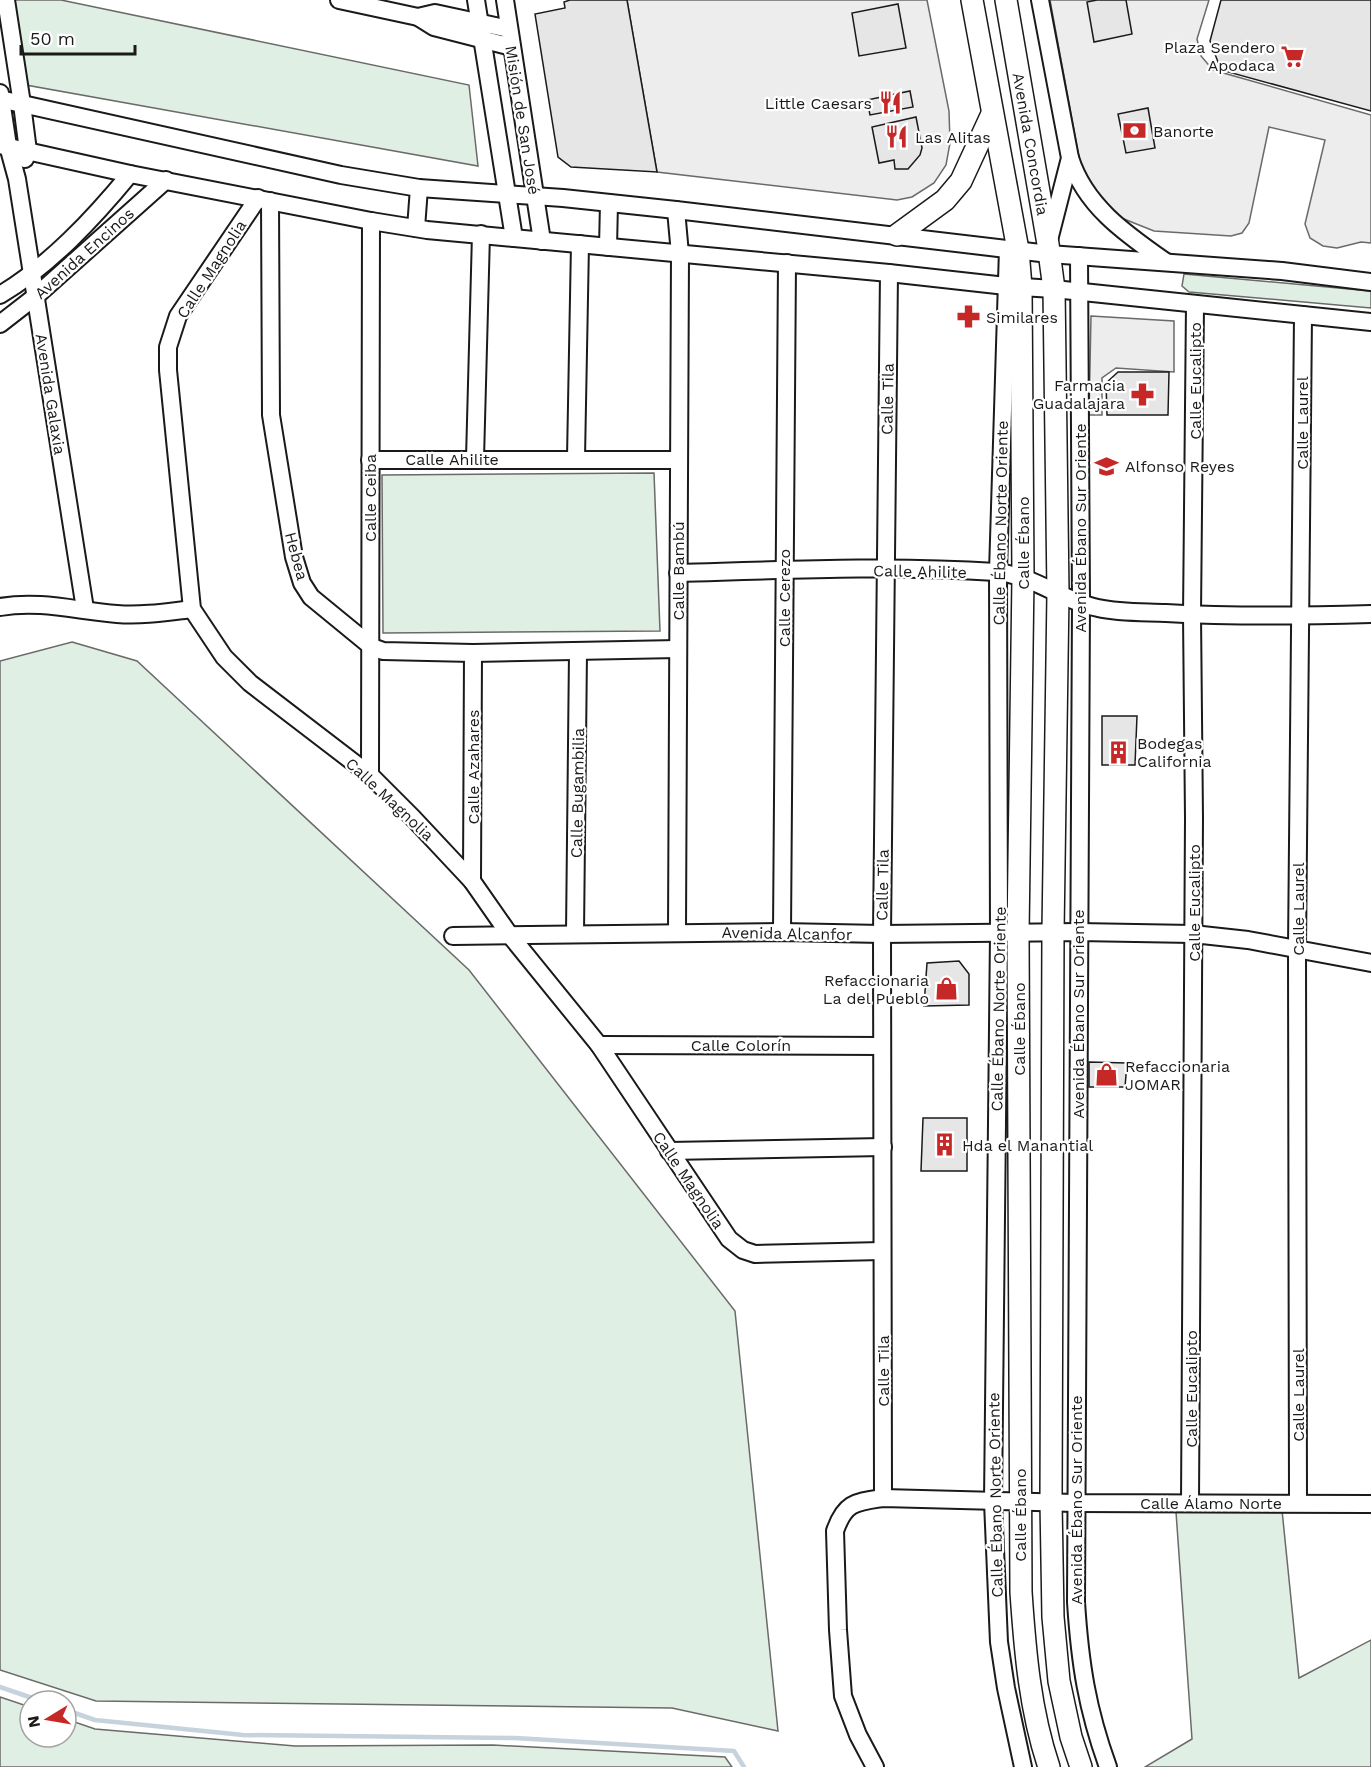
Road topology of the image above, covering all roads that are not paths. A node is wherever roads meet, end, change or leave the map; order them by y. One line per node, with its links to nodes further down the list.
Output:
1 (6, 0): 13 (street)
2 (339, 0): 8 (street)
3 (476, 0): 10 (street, Misión de San José)
4 (505, 0): 9 (street, Misión de San José)
5 (972, 0): 14 (main road, Avenida Concordia)
6 (1006, 0): 36 (main road, Avenida Concordia)
7 (1040, 0): 17 (street)
8 (367, 3): 10 (street)
9 (509, 29): 10 (street); 11 (street, Misión de San José)
10 (481, 31): 11 (street); 22 (street, Misión de San José)
11 (512, 47): 23 (street, Misión de San José)
12 (0, 97): 13 (street); 15 (street, Avenida Galaxia)
13 (22, 104): 16 (street); 21 (street)
14 (992, 114): 30 (main road); 35 (main road, Avenida Concordia)
15 (4, 146): 16 (street); 19 (street, Avenida Galaxia)
16 (28, 151): 18 (street); 19 (street)
17 (1070, 158): 36 (street); 40 (street)
18 (130, 174): 20 (street); 41 (street, Avenida Encinos)
19 (17, 179): 41 (street, Avenida Galaxia)
20 (166, 180): 24 (street); 48 (street, Avenida Encinos)
21 (418, 188): 22 (street); 28 (street)
22 (508, 194): 23 (street); 31 (street, Misión de San José)
23 (535, 196): 25 (street); 32 (street, Misión de San José)
24 (264, 199): 27 (street); 66 (street, Calle Magnolia); 70 (street, Hebea)
25 (609, 203): 26 (street); 34 (street)
26 (676, 210): 30 (street); 37 (street, Calle Bambú)
27 (371, 221): 28 (street); 55 (street, Calle Ceiba)
28 (416, 228): 29 (street)
29 (481, 234): 31 (street); 54 (street)
30 (897, 235): 35 (street)
31 (514, 238): 32 (street)
32 (542, 241): 33 (street)
33 (580, 244): 34 (street); 53 (street)
34 (608, 247): 37 (street)
35 (1013, 249): 36 (street); 44 (main road, Avenida Concordia)
36 (1048, 249): 38 (street); 45 (main road, Avenida Concordia)
37 (680, 254): 39 (street); 56 (street, Calle Bambú)
38 (1079, 256): 40 (street); 46 (street, Avenida Ébano Sur Oriente)
39 (787, 263): 42 (street); 58 (street, Calle Cerezo)
40 (1167, 263): 43 (street)
41 (32, 272): 47 (street, Avenida Encinos); 48 (street, Avenida Galaxia)
42 (889, 273): 44 (street); 57 (street, Calle Tila)
43 (1371, 282)
44 (1014, 287): 45 (street); 59 (street, Calle Ébano Norte Oriente); 61 (main road, Calle Ébano)
45 (1054, 289): 46 (street); 62 (main road, Calle Ébano)
46 (1080, 291): 49 (street); 63 (street, Avenida Ébano Sur Oriente)
47 (0, 295)
48 (36, 296): 52 (street, Avenida Encinos); 65 (street, Avenida Galaxia)
49 (1195, 304): 50 (street); 68 (street, Calle Eucalipto)
50 (1303, 315): 51 (street); 69 (street, Calle Laurel)
51 (1371, 322)
52 (0, 324)
53 (576, 458): 54 (street, Calle Ahilite); 56 (street, Calle Ahilite)
54 (475, 459): 55 (street, Calle Ahilite)
55 (370, 460): 70 (street, Calle Ceiba)
56 (678, 460): 60 (street, Calle Bambú)
57 (885, 569): 58 (street, Calle Ahilite); 59 (street, Calle Ahilite); 83 (street, Calle Tila)
58 (784, 571): 60 (street, Calle Ahilite); 77 (street, Calle Cerezo)
59 (998, 572): 61 (street, Calle Ahilite); 81 (street, Calle Ébano Norte Oriente)
60 (678, 573): 71 (street, Calle Bambú)
61 (1023, 577): 62 (street, Calle Ahilite); 81 (main road, Calle Ébano)
62 (1058, 593): 63 (street, Calle Ahilite); 78 (main road, Calle Ébano)
63 (1081, 603): 68 (street, Calle Ahilite); 79 (street, Avenida Ébano Sur Oriente)
64 (0, 607): 65 (street)
65 (85, 609): 66 (street)
66 (192, 609): 74 (street, Calle Magnolia)
67 (1371, 614): 69 (street, Calle Ahilite)
68 (1192, 615): 69 (street, Calle Ahilite); 84 (street, Calle Eucalipto)
69 (1300, 616): 86 (street, Calle Laurel)
70 (372, 647): 73 (street); 74 (street, Calle Ceiba)
71 (678, 649): 72 (street); 76 (street, Calle Bambú)
72 (578, 652): 73 (street); 80 (street, Calle Bugambilia)
73 (473, 653): 75 (street, Calle Azahares)
74 (370, 776): 75 (street, Calle Magnolia)
75 (472, 881): 82 (street, Calle Magnolia)
76 (677, 932): 77 (street, Avenida Alcanfor); 80 (street, Avenida Alcanfor)
77 (782, 932): 83 (street, Avenida Alcanfor)
78 (1053, 932): 79 (street, Avenida Alcanfor); 81 (street, Avenida Alcanfor); 96 (main road, Calle Ébano)
79 (1078, 932): 84 (street, Avenida Alcanfor); 97 (street, Avenida Ébano Sur Oriente)
80 (575, 933): 82 (street, Avenida Alcanfor)
81 (1009, 933): 83 (street, Avenida Alcanfor); 94 (street, Calle Ébano Norte Oriente); 95 (main road, Calle Ébano)
82 (509, 934): 85 (street, Avenida Alcanfor); 88 (street, Calle Magnolia)
83 (882, 934): 89 (street, Calle Tila)
84 (1193, 934): 86 (street, Avenida Alcanfor); 98 (street, Calle Eucalipto)
85 (453, 936)
86 (1298, 949): 87 (street, Avenida Alcanfor); 99 (street, Calle Laurel)
87 (1371, 963)
88 (599, 1045): 89 (street, Calle Colorín); 91 (street, Calle Magnolia)
89 (882, 1046): 90 (street, Calle Tila)
90 (883, 1147): 91 (street); 92 (street, Calle Tila)
91 (669, 1151): 92 (street, Calle Magnolia)
92 (882, 1251): 93 (street, Calle Tila)
93 (883, 1498): 94 (street, Calle Álamo Norte); 101 (street, Calle Álamo Norte)
94 (993, 1502): 95 (street, Calle Álamo Norte); 102 (street, Calle Ébano Norte Oriente)
95 (1020, 1502): 96 (street, Calle Álamo Norte); 103 (main road, Calle Ébano)
96 (1051, 1502): 97 (street, Calle Álamo Norte); 104 (main road, Calle Ébano)
97 (1076, 1503): 98 (street, Calle Álamo Norte); 105 (street, Avenida Ébano Sur Oriente)
98 (1190, 1503): 99 (street, Calle Álamo Norte)
99 (1298, 1503): 100 (street, Calle Álamo Norte)
100 (1371, 1504)
101 (875, 1767)
102 (1023, 1767)
103 (1049, 1767)
104 (1081, 1767)
105 (1108, 1767)

